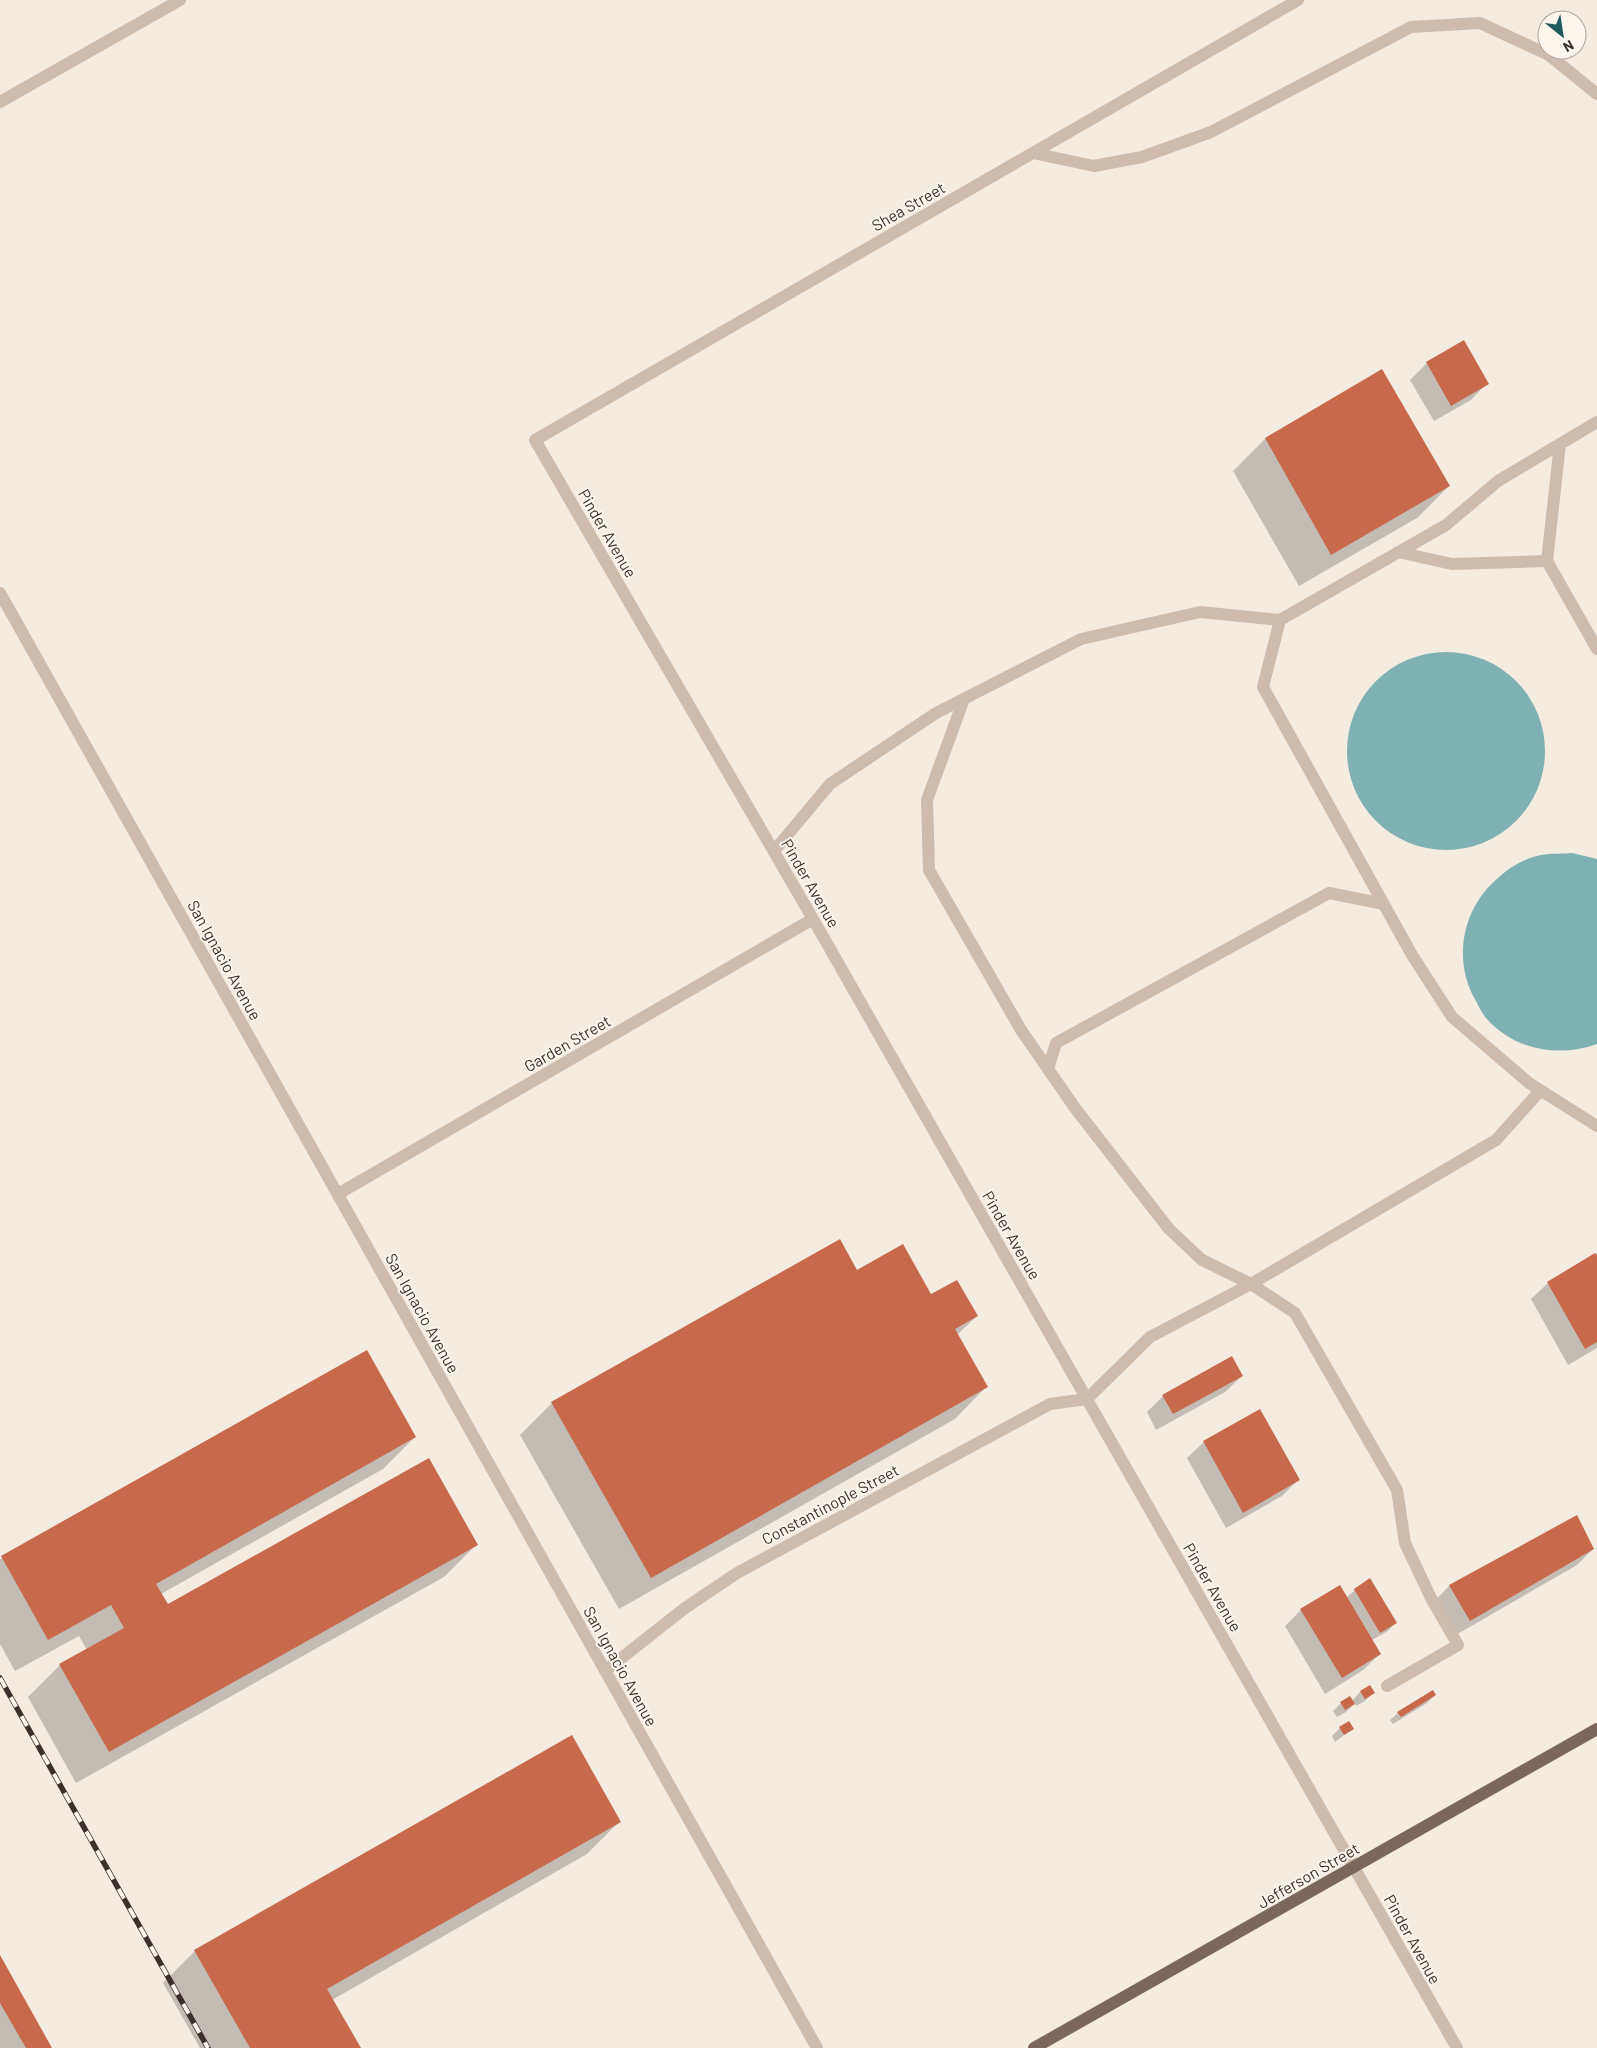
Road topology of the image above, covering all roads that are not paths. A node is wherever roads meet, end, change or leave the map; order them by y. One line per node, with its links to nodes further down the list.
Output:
1 (180, 0): 4 (street)
2 (1298, 0): 5 (street, Shea Street)
3 (1597, 94): 5 (street)
4 (0, 102)
5 (1033, 153): 7 (street, Shea Street)
6 (1597, 422): 8 (street)
7 (535, 440): 15 (street, Pinder Avenue)
8 (1560, 444): 9 (street); 10 (street)
9 (1398, 552): 10 (street); 12 (street)
10 (1547, 561): 13 (street)
11 (0, 593): 21 (street, San Ignacio Avenue)
12 (1280, 620): 14 (street); 16 (street)
13 (1597, 649)
14 (964, 699): 15 (street); 18 (street)
15 (774, 851): 17 (street, Pinder Avenue)
16 (1384, 904): 18 (street); 19 (street)
17 (813, 919): 21 (street, Garden Street); 23 (street, Pinder Avenue)
18 (1048, 1069): 22 (street)
19 (1540, 1090): 20 (street); 22 (street)
20 (1597, 1126)
21 (338, 1194): 24 (street, San Ignacio Avenue)
22 (1251, 1284): 23 (street); 25 (street)
23 (1087, 1399): 24 (street, Constantinople Street); 27 (street, Pinder Avenue)
24 (605, 1670): 28 (street, San Ignacio Avenue)
25 (1387, 1686)
26 (1597, 1729): 27 (main road, Jefferson Street)
27 (1354, 1867): 29 (main road, Jefferson Street); 30 (street, Pinder Avenue)
28 (817, 2048)
29 (1034, 2048)
30 (1457, 2048)

